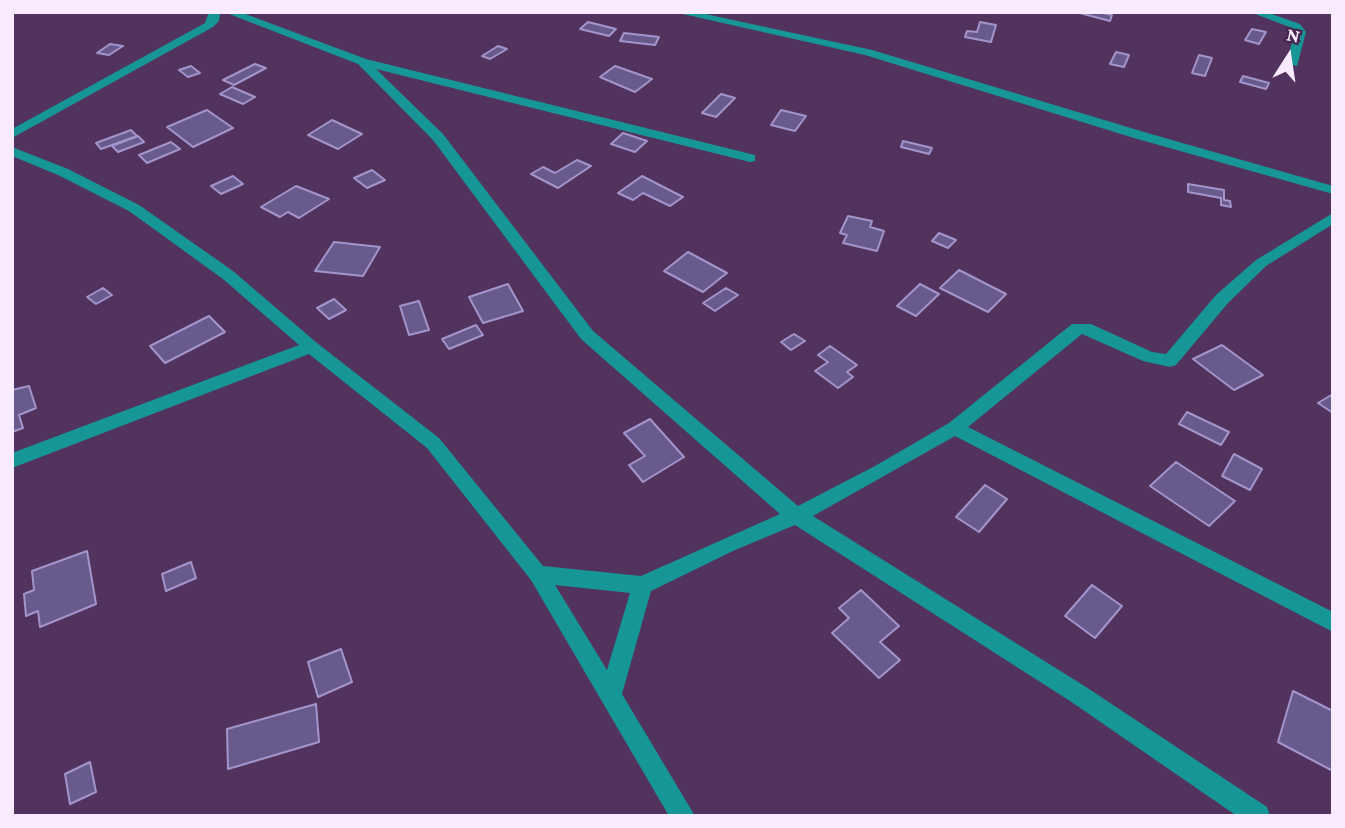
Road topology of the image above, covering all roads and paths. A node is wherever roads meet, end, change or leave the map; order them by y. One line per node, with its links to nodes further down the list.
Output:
1 (215, 12): 7 (street)
2 (229, 12): 5 (street)
3 (679, 12): 10 (street)
4 (1255, 12): 6 (street)
5 (362, 62): 9 (street); 15 (street)
6 (1293, 64)
7 (12, 134)
8 (12, 151): 12 (street)
9 (750, 158)
10 (1333, 190)
11 (1333, 217): 13 (street)
12 (312, 347): 14 (street); 16 (street)
13 (955, 428): 15 (street); 18 (street)
14 (12, 461)
15 (796, 516): 17 (street); 21 (street)
16 (538, 575): 17 (street); 19 (street)
17 (642, 585): 19 (street)
18 (1333, 623)
19 (611, 695): 20 (street)
20 (683, 816)
21 (1258, 816)

